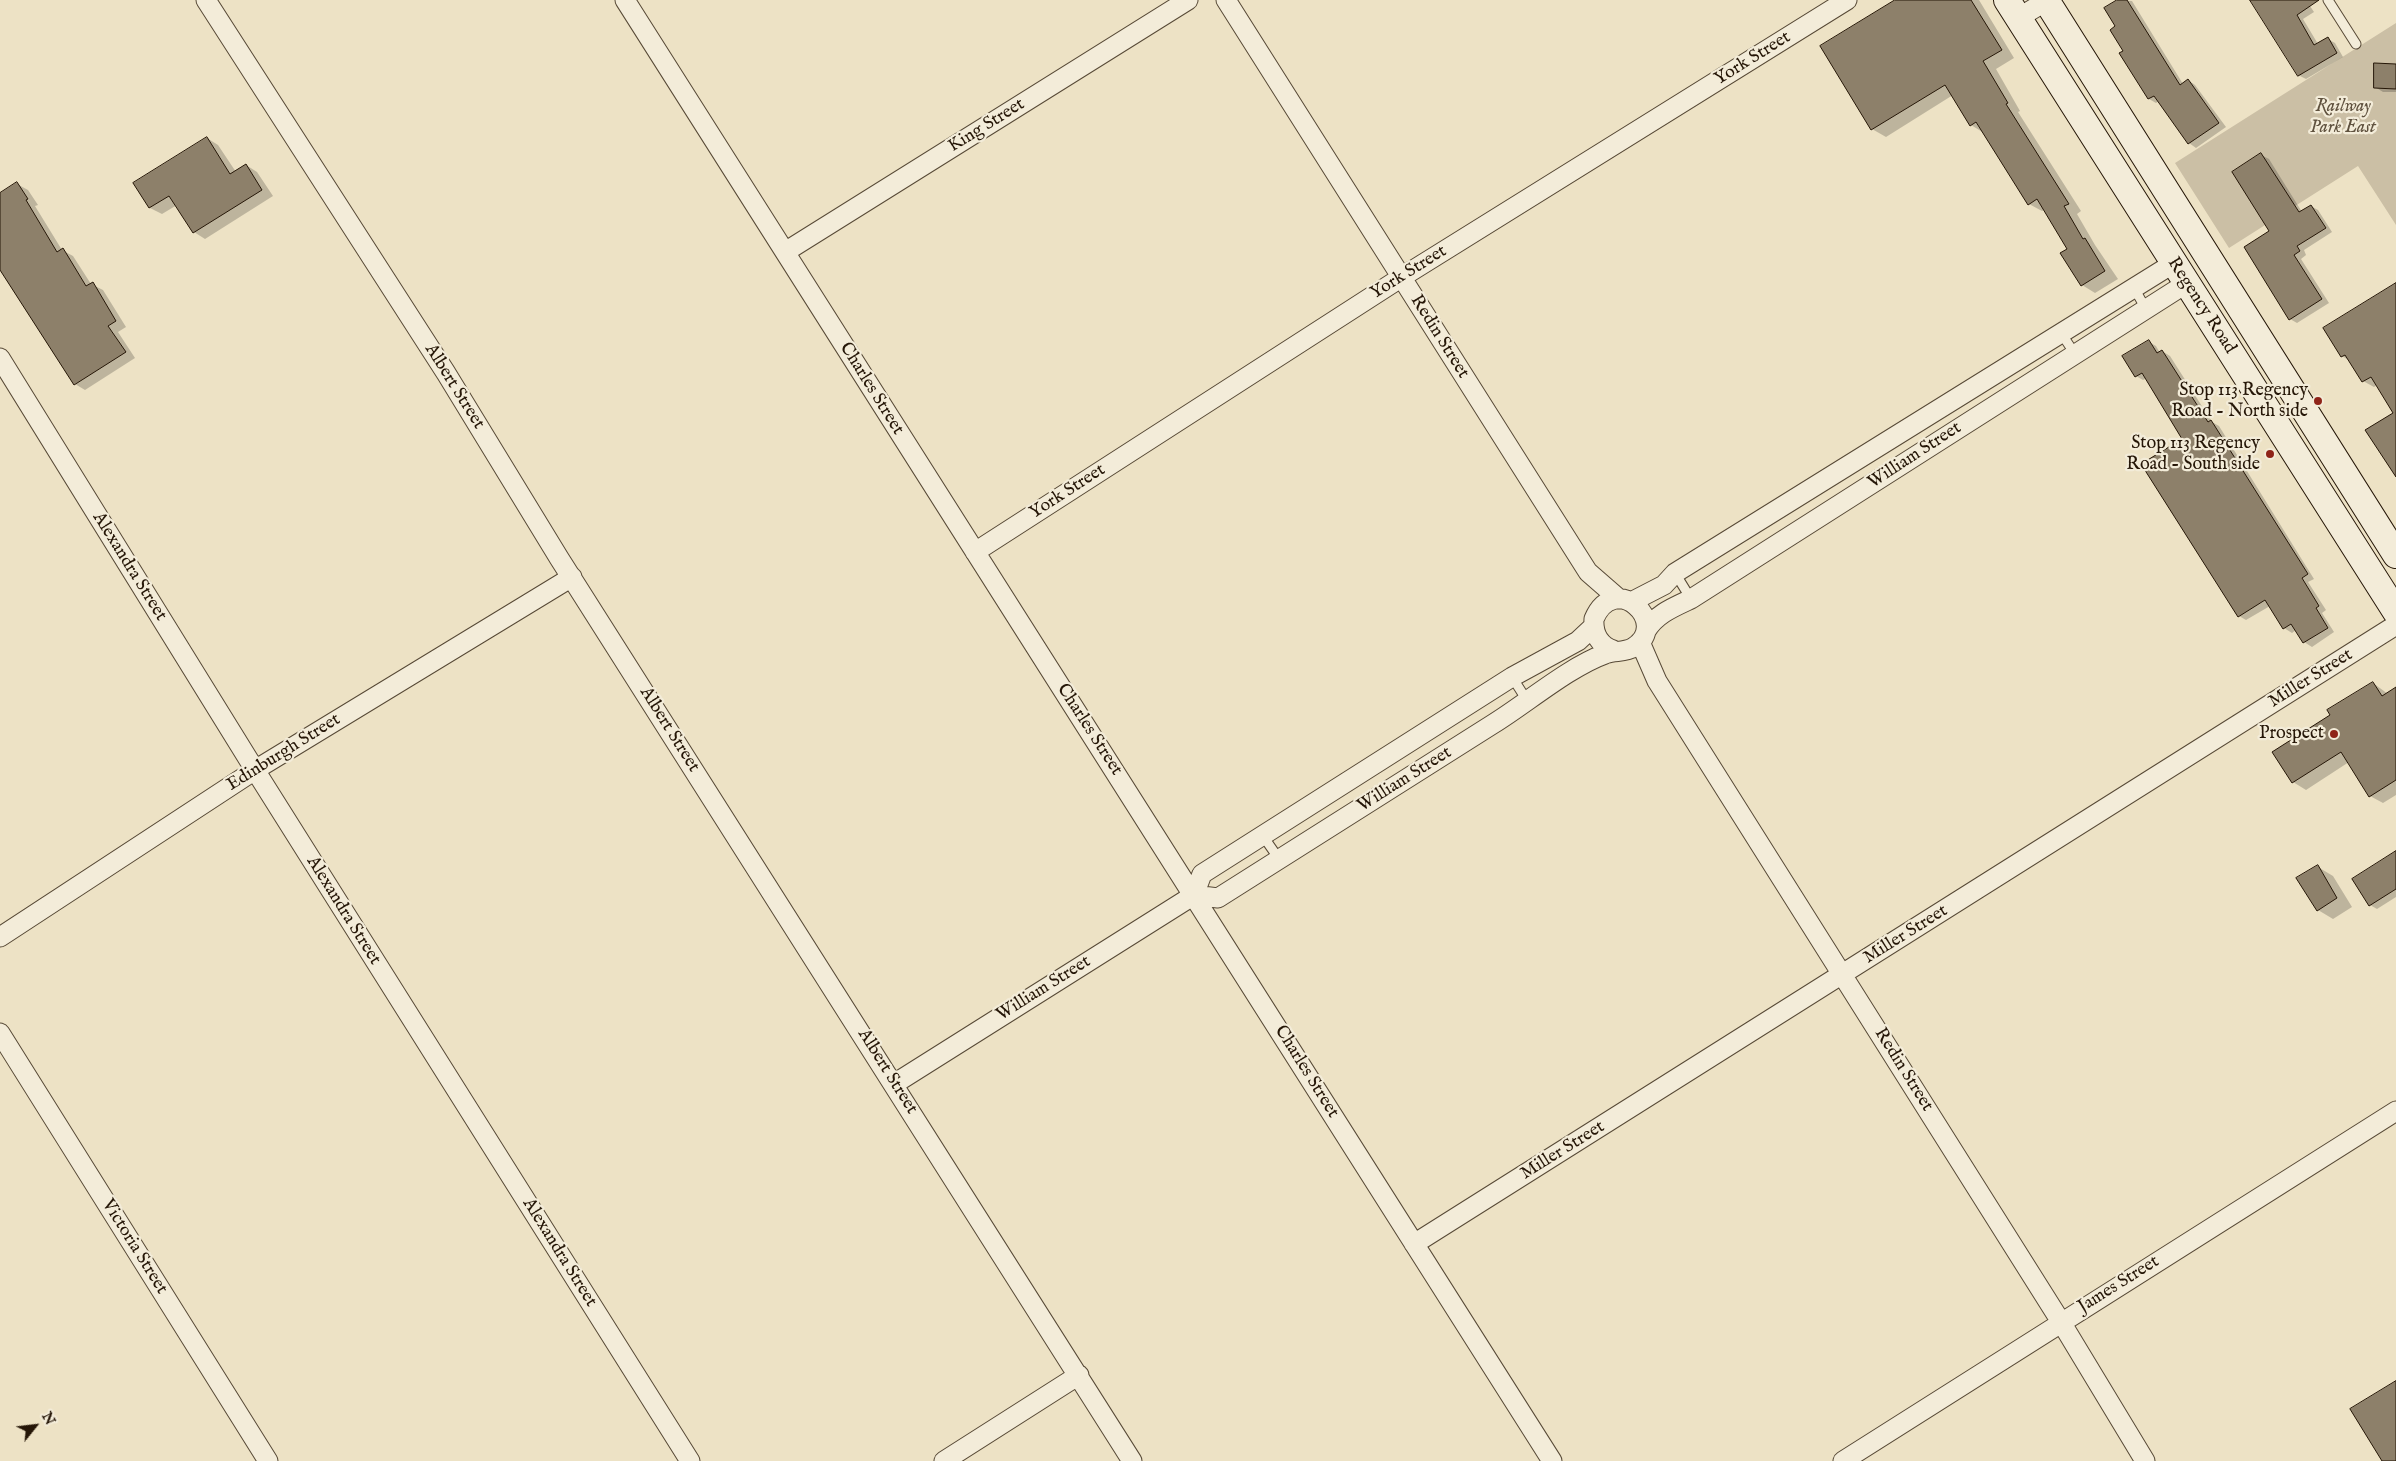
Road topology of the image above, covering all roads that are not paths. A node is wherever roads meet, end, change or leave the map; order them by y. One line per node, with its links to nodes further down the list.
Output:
1 (206, 0): 22 (street, Albert Street)
2 (625, 0): 10 (street, Charles Street)
3 (1188, 0): 10 (street, King Street)
4 (1226, 0): 12 (street, Redin Street)
5 (1847, 0): 12 (street, York Street)
6 (2047, 0): 8 (street); 19 (main road, Regency Road)
7 (2328, 0): 9 (lane)
8 (2012, 9): 11 (main road, Regency Road)
9 (2356, 44)
10 (785, 252): 18 (street, Charles Street)
11 (2180, 273): 13 (street, William Street); 14 (street, William Street); 25 (main road, Regency Road)
12 (1402, 277): 18 (street, York Street); 20 (street, Redin Street)
13 (2134, 288): 14 (lane); 15 (street, William Street)
14 (2146, 309): 16 (street, William Street)
15 (2061, 333): 16 (lane); 21 (street, William Street)
16 (2075, 354): 23 (street, William Street)
17 (0, 358): 33 (street, Alexandra Street)
18 (975, 552): 36 (street, Charles Street)
19 (2396, 555)
20 (1588, 572): 24 (street, Redin Street); 26 (street, Redin Street)
21 (1675, 574): 23 (lane); 24 (street, William Street)
22 (572, 577): 33 (street, Edinburgh Street); 40 (street, Albert Street)
23 (1691, 599): 28 (street, William Street)
24 (1625, 600): 26 (street); 28 (street)
25 (2396, 612)
26 (1595, 619): 29 (street); 30 (street, William Street)
27 (2396, 625): 38 (street, Miller Street)
28 (1643, 636): 29 (street); 31 (street, Redin Street)
29 (1618, 651): 31 (street, Redin Street); 32 (street, William Street)
30 (1512, 677): 32 (lane); 34 (street, William Street)
31 (1656, 681): 38 (street, Redin Street)
32 (1528, 702): 35 (street, William Street)
33 (254, 770): 37 (street, Edinburgh Street); 46 (street, Alexandra Street)
34 (1262, 836): 35 (lane); 36 (street, William Street)
35 (1279, 859): 36 (street, William Street)
36 (1194, 895): 40 (street, William Street); 42 (street, Charles Street)
37 (0, 937)
38 (1843, 975): 42 (street, Miller Street); 43 (street, Redin Street)
39 (0, 1033): 45 (street, Victoria Street)
40 (894, 1084): 44 (street, Albert Street)
41 (2396, 1111): 43 (street, James Street)
42 (1414, 1244): 49 (street, Charles Street)
43 (2061, 1322): 50 (street, James Street); 51 (street, Redin Street)
44 (1079, 1375): 47 (street); 48 (street, Albert Street)
45 (268, 1461)
46 (690, 1461)
47 (944, 1461)
48 (1132, 1461)
49 (1552, 1461)
50 (1843, 1461)
51 (2145, 1461)

